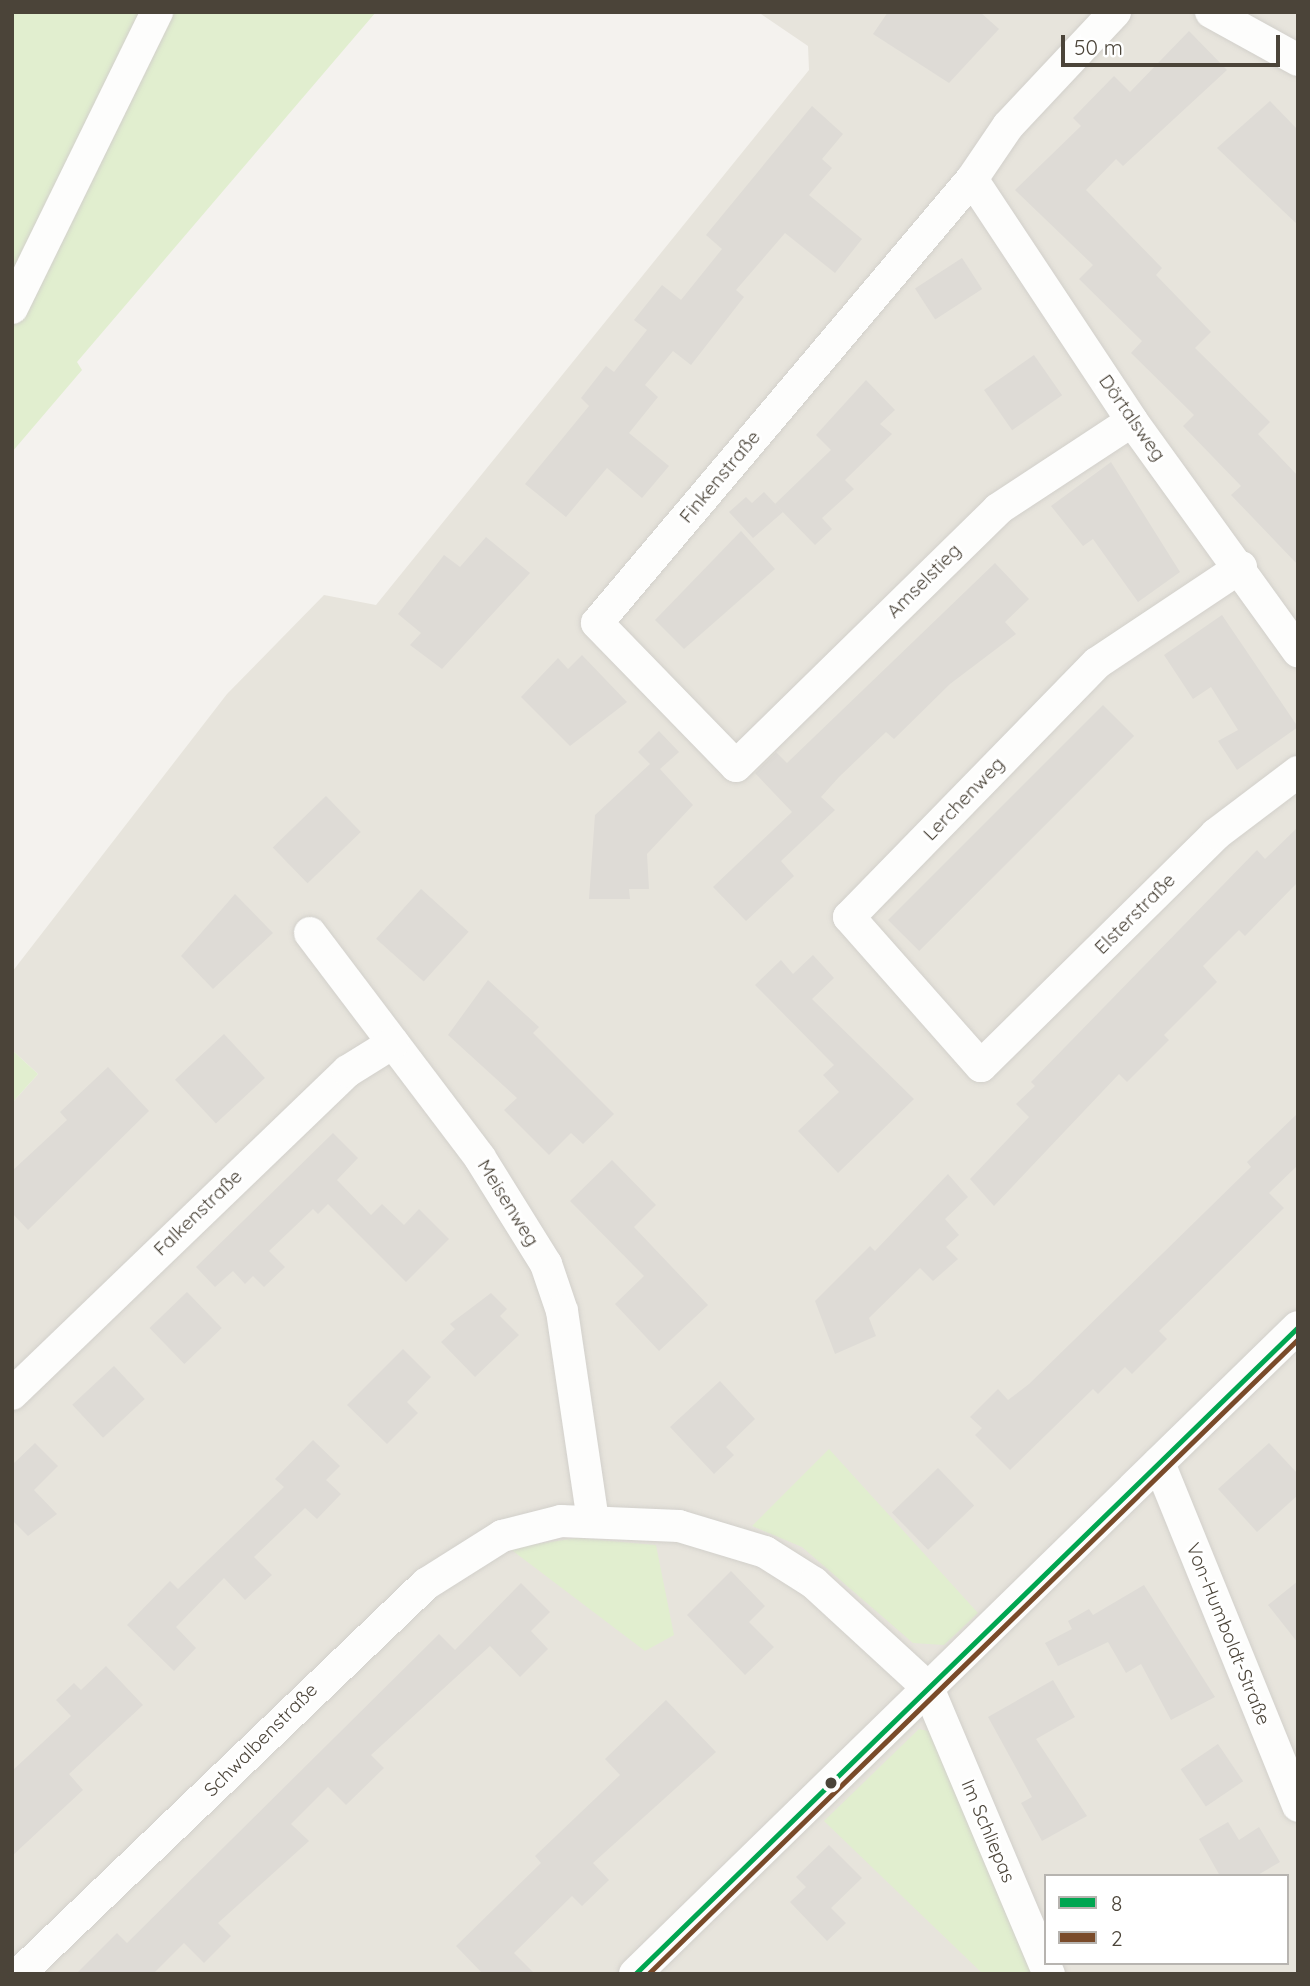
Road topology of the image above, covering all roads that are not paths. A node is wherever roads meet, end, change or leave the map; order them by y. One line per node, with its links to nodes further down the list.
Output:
1 (157, 12): 6 (street)
2 (1115, 12): 5 (street)
3 (1211, 12): 4 (street)
4 (1298, 60)
5 (972, 179): 7 (street, Dörtalsweg); 10 (street, Finkenstraße)
6 (12, 308)
7 (1132, 421): 8 (street, Dörtalsweg); 10 (street, Amselstieg)
8 (1241, 567): 9 (street, Dörtalsweg); 14 (street, Lerchenweg)
9 (1298, 652)
10 (737, 766)
11 (1298, 772): 14 (street, Elsterstraße)
12 (310, 933): 13 (street, Meisenweg)
13 (393, 1043): 16 (street, Falkenstraße); 18 (street, Meisenweg)
14 (981, 1066)
15 (1298, 1327): 17 (street)
16 (12, 1394)
17 (1158, 1463): 19 (street); 20 (street, Von-Humboldt-Straße)
18 (593, 1521): 19 (street, Schwalbenstraße); 22 (street, Schwalbenstraße)
19 (928, 1688): 21 (street, Im Schliepas); 23 (street)
20 (1298, 1806)
21 (1044, 1962)
22 (19, 1974)
23 (635, 1974)

